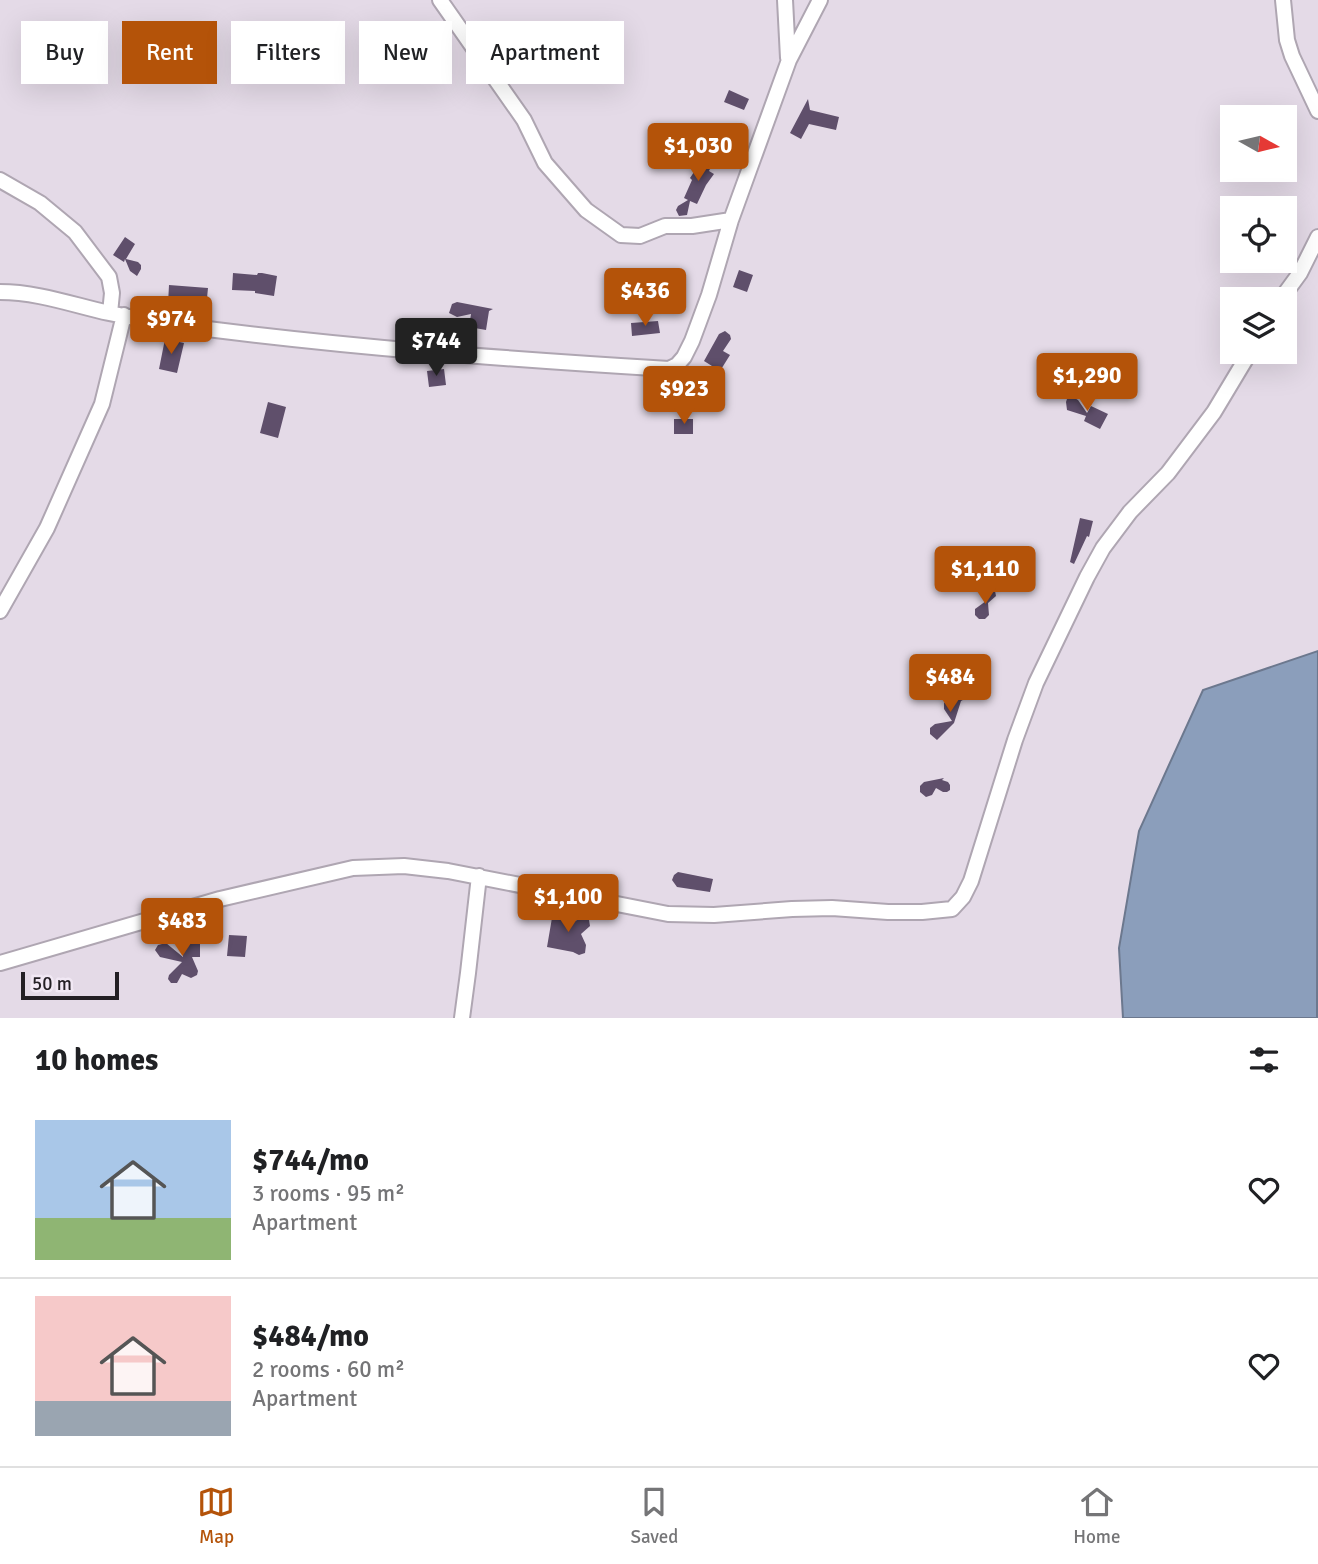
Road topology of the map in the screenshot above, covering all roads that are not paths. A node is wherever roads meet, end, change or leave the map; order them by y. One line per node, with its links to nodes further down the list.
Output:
1 (440, 0): 8 (street)
2 (785, 0): 5 (street)
3 (820, 0): 5 (street)
4 (1283, 0): 6 (street)
5 (789, 60): 8 (street)
6 (1318, 111)
7 (0, 180): 12 (street)
8 (731, 220): 12 (street)
9 (1318, 237): 10 (street)
10 (1290, 287)
11 (0, 292): 12 (street)
12 (117, 314): 14 (street)
13 (1243, 364): 15 (street)
14 (0, 611)
15 (479, 877): 16 (street); 17 (street)
16 (0, 963)
17 (462, 1018)

